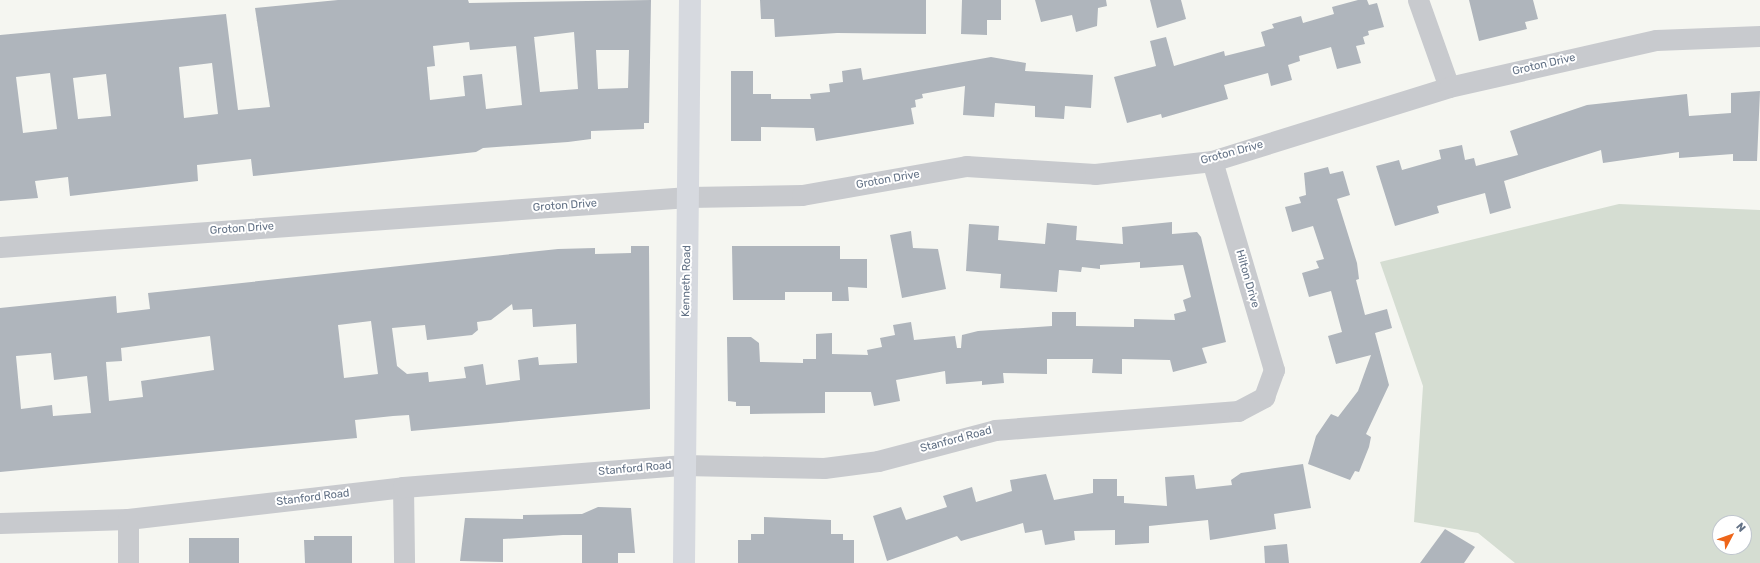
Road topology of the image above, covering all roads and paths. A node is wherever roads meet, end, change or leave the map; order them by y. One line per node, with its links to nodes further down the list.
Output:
1 (690, 0): 6 (street, Kenneth Road)
2 (1418, 0): 4 (street)
3 (1760, 36): 4 (street, Groton Drive)
4 (1448, 87): 5 (street, Groton Drive)
5 (1212, 160): 6 (street, Groton Drive); 8 (street, Hilton Drive)
6 (688, 197): 7 (street, Groton Drive); 9 (street, Kenneth Road)
7 (0, 247)
8 (1264, 397): 9 (street, Stanford Road)
9 (684, 465): 10 (street, Stanford Road); 15 (street, Kenneth Road)
10 (403, 487): 11 (street, Stanford Road); 14 (street)
11 (128, 519): 12 (street, Stanford Road); 13 (street)
12 (0, 524)
13 (128, 563)
14 (404, 563)
15 (684, 563)

